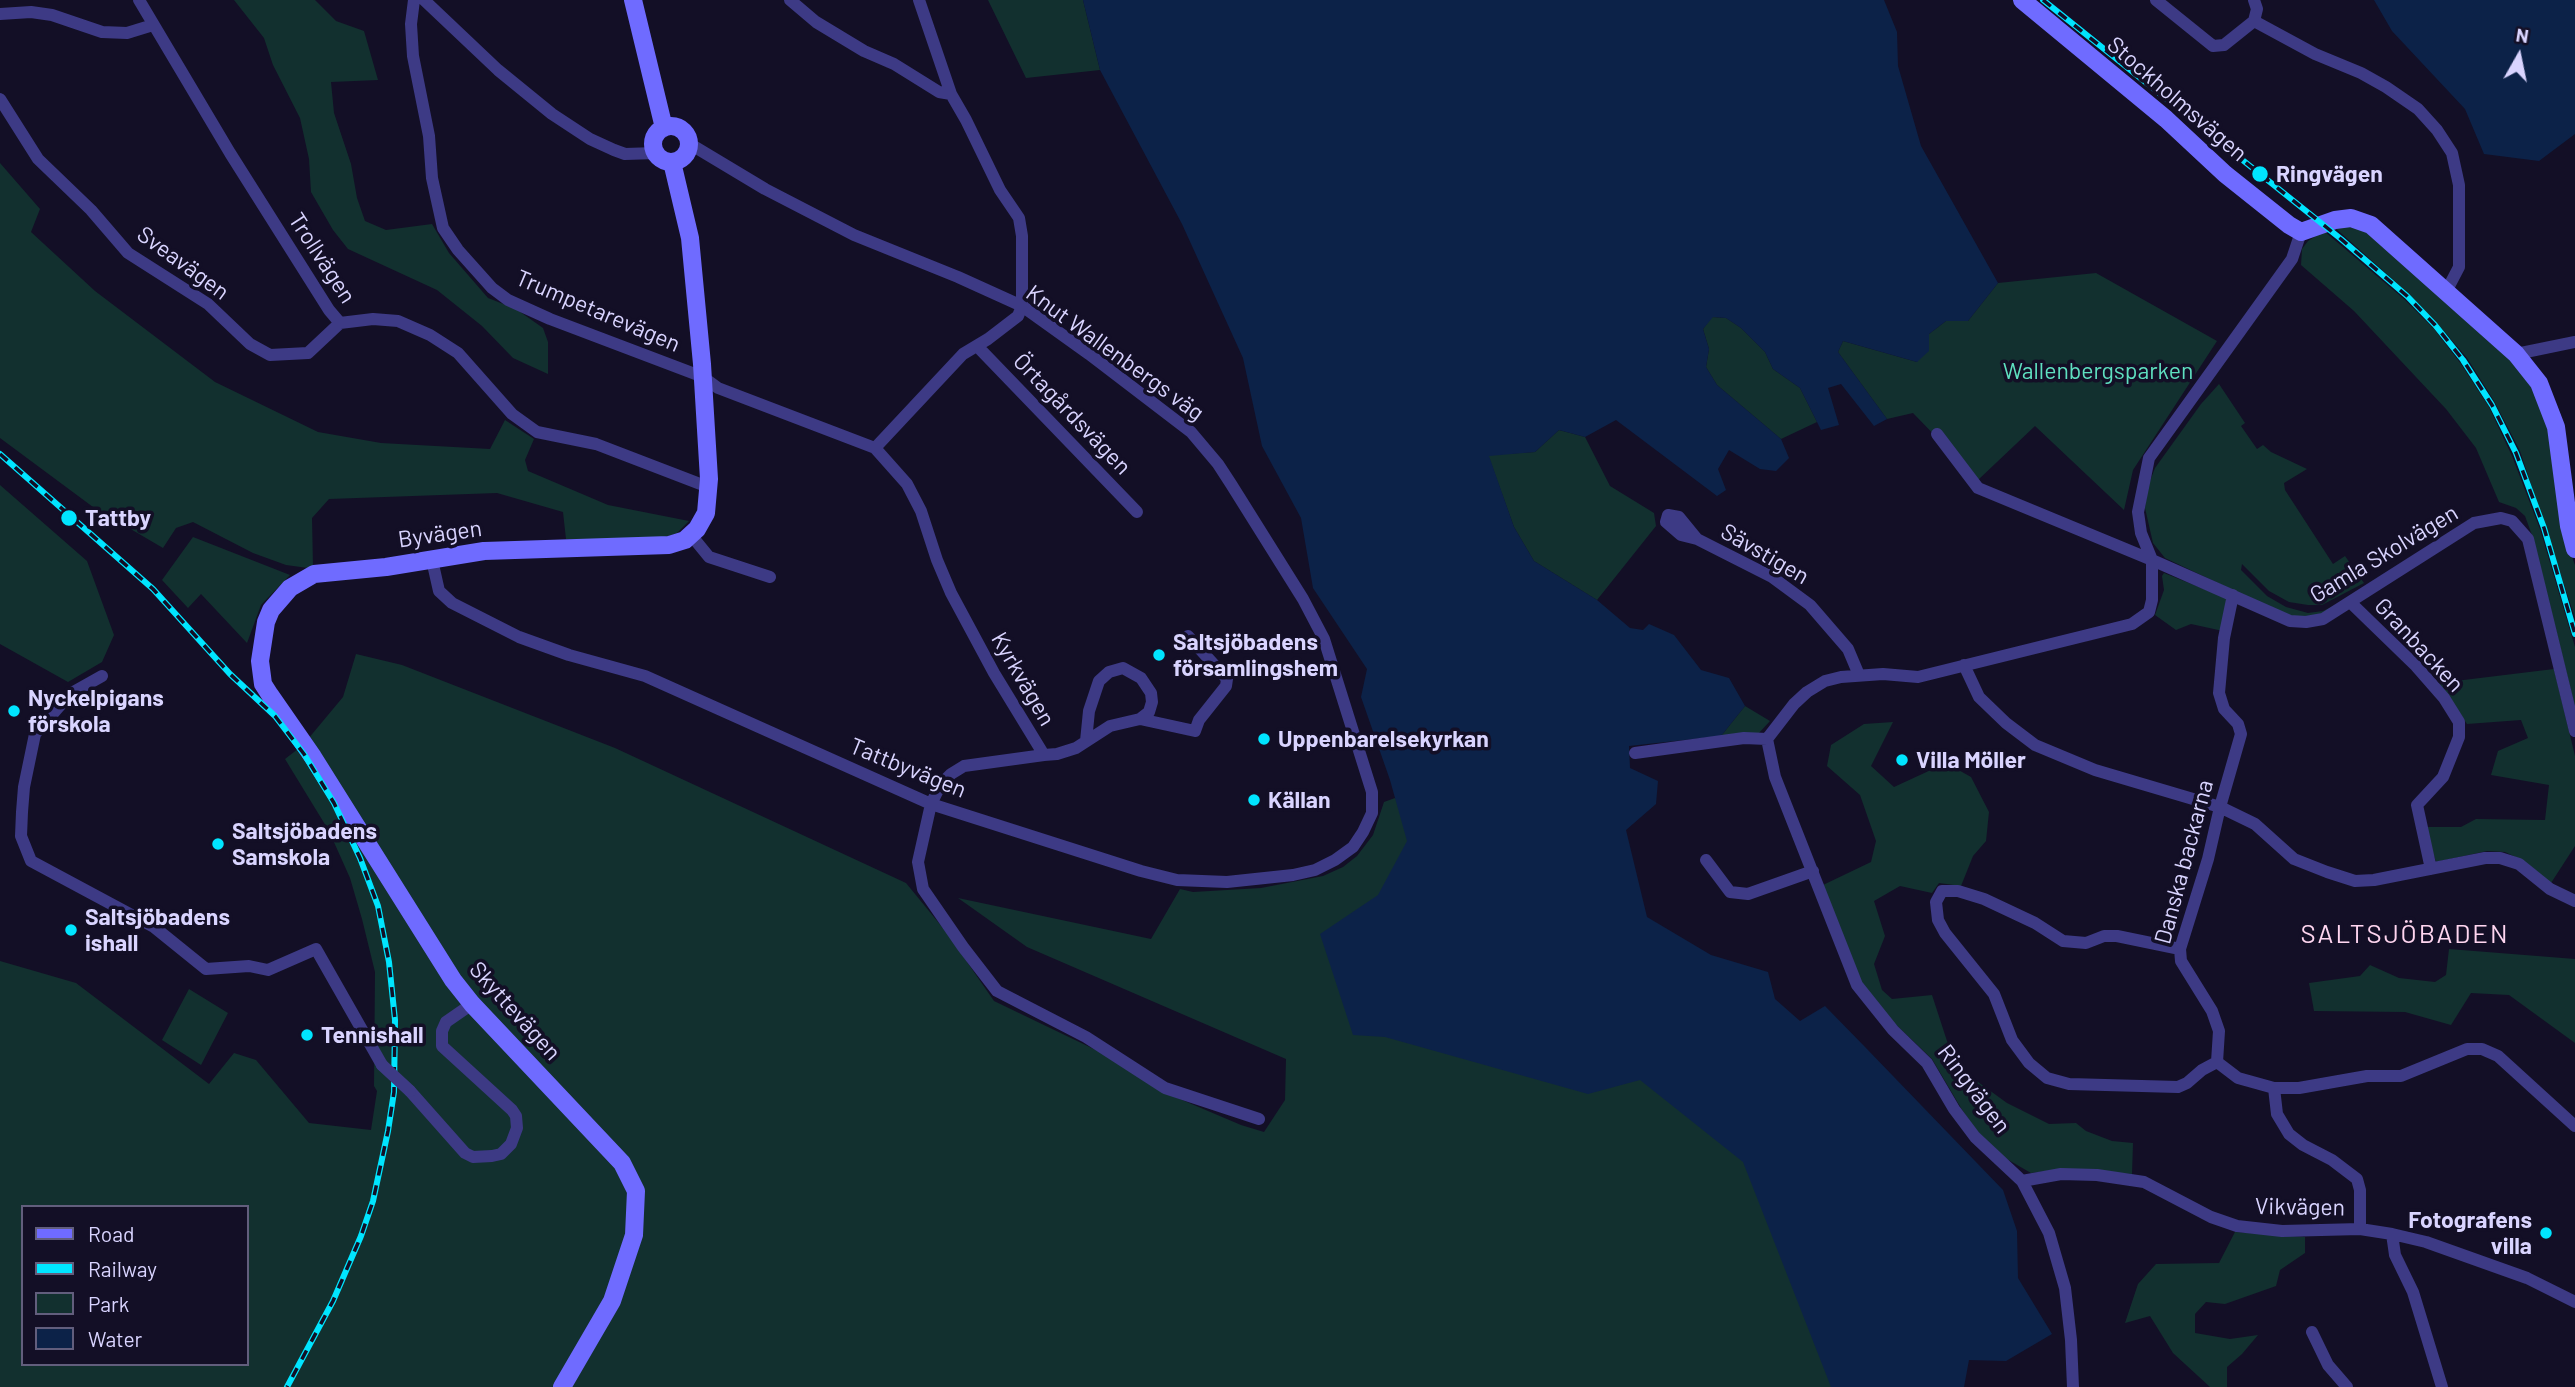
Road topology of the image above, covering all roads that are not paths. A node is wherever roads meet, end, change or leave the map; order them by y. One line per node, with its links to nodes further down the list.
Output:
1 (139, 0): 12 (street, Trollvägen)
2 (414, 0): 26 (street, Trumpetarevägen)
3 (424, 0): 17 (street)
4 (633, 0): 15 (street)
5 (790, 0): 13 (street)
6 (919, 0): 13 (street)
7 (2022, 0): 19 (street, Stockholmsvägen)
8 (2156, 0): 11 (street)
9 (2254, 0): 11 (street)
10 (0, 14): 12 (street)
11 (2254, 21): 20 (street)
12 (153, 25): 22 (street, Trollvägen)
13 (951, 94): 21 (street)
14 (0, 99): 22 (street, Sveavägen)
15 (664, 128): 16 (street); 17 (street)
16 (690, 144): 18 (street); 21 (street, Knut Wallenbergs väg)
17 (656, 153): 18 (street)
18 (672, 163): 26 (street)
19 (2301, 232): 20 (street); 35 (street)
20 (2447, 290): 25 (street)
21 (1022, 306): 24 (street); 50 (street, Knut Wallenbergs väg)
22 (340, 323): 29 (street, Trollvägen)
23 (2575, 342): 25 (street)
24 (976, 346): 28 (street); 30 (street, Örtagårdsvägen)
25 (2516, 354): 33 (street)
26 (703, 377): 28 (street, Kyrkvägen); 29 (street)
27 (1937, 434): 35 (street)
28 (875, 448): 49 (street, Kyrkvägen)
29 (708, 487): 31 (street)
30 (1137, 512)
31 (691, 535): 34 (street, Byvägen); 36 (street)
32 (1697, 539): 42 (street, Sävstigen)
33 (2575, 548)
34 (432, 560): 41 (street, Byvägen); 51 (street, Tattbyvägen)
35 (2152, 560): 37 (street, Gamla Skolvägen); 40 (street)
36 (770, 577)
37 (2233, 595): 38 (street, Gamla Skolvägen); 52 (street, Danska backarna)
38 (2350, 602): 45 (street, Gamla Skolvägen); 54 (street, Granbacken)
39 (1188, 636): 44 (street)
40 (1964, 665): 42 (street); 52 (street)
41 (260, 672): 58 (street, Skyttevägen)
42 (1859, 675): 46 (street)
43 (102, 676): 58 (street, bridge)
44 (1140, 719): 47 (street); 47 (street)
45 (2575, 731)
46 (1767, 739): 48 (street); 55 (street, Ringvägen)
47 (1086, 741): 49 (street)
48 (1635, 752)
49 (1044, 755): 51 (street, Kyrkvägen)
50 (1372, 792): 51 (street, Tattbyvägen)
51 (931, 804): 61 (street, Kyrkvägen)
52 (2220, 807): 54 (street); 57 (street, Danska backarna)
53 (1706, 860): 55 (street)
54 (2431, 869): 56 (street)
55 (1813, 871): 63 (street, Ringvägen)
56 (2575, 901)
57 (2180, 949): 59 (street, Danska backarna); 59 (street)
58 (472, 1004): 68 (street, Skyttevägen)
59 (2217, 1062): 60 (street)
60 (2274, 1088): 62 (street); 64 (street)
61 (1259, 1119)
62 (2575, 1126)
63 (2022, 1181): 64 (street, Vikvägen); 69 (street, Ringvägen)
64 (2360, 1229): 65 (street, Vikvägen)
65 (2392, 1234): 66 (street, Vikvägen); 71 (street)
66 (2575, 1302)
67 (2312, 1332): 70 (street)
68 (562, 1387)
69 (2073, 1387)
70 (2347, 1387)
71 (2442, 1387)

